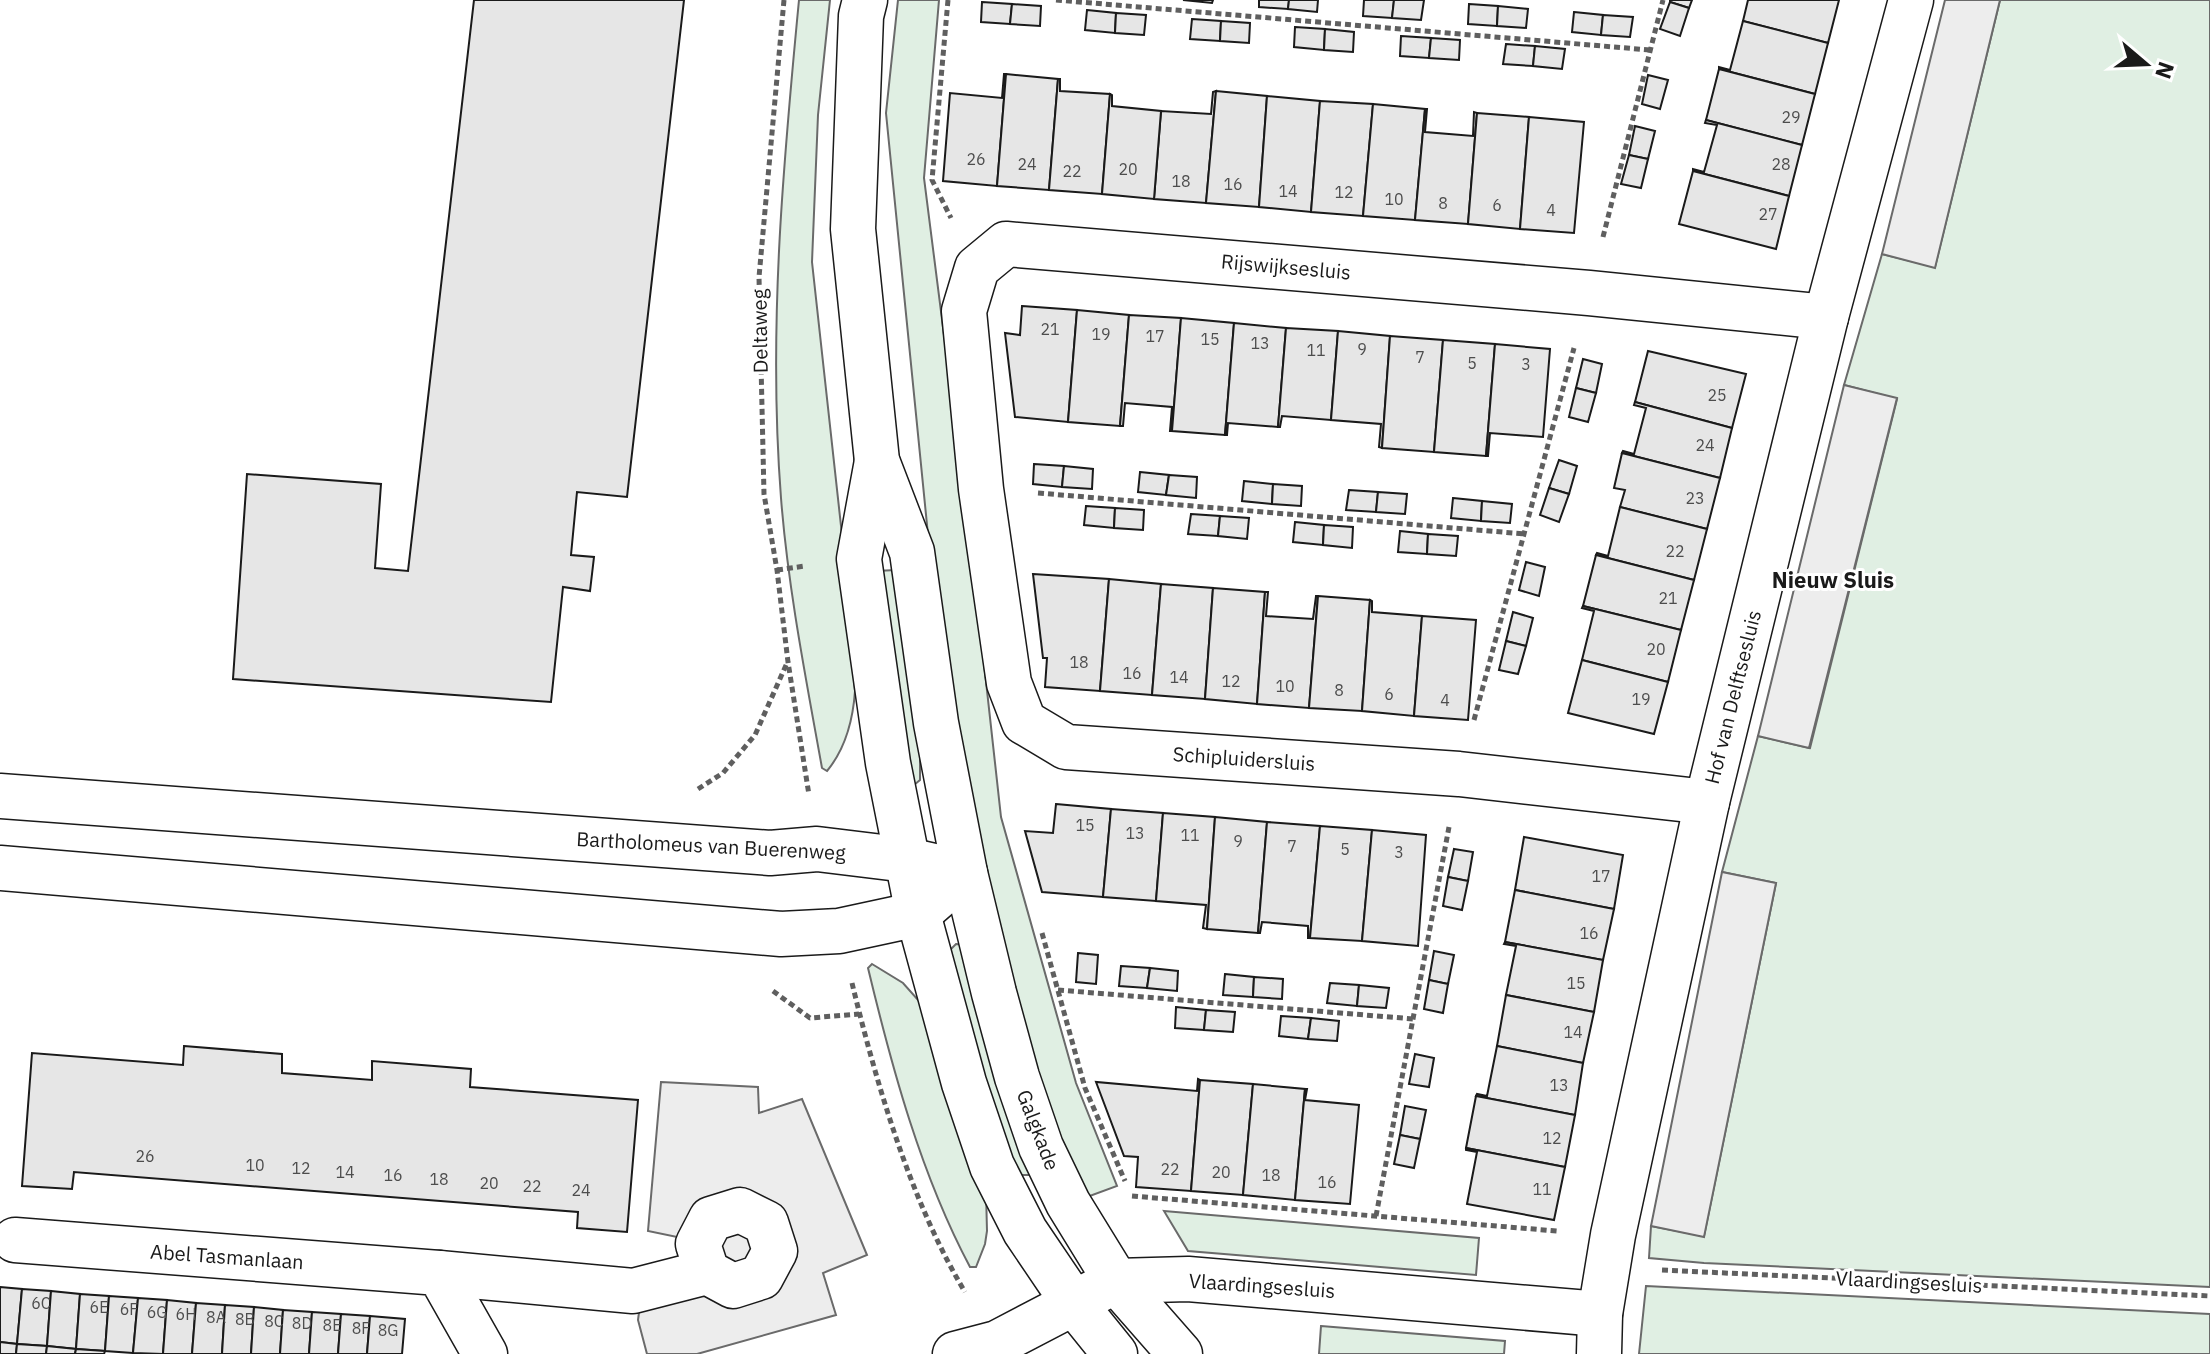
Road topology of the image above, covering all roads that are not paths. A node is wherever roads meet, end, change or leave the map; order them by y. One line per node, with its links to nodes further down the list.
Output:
1 (865, 0): 4 (street)
2 (1911, 0): 3 (street, Hof van Delftsesluis)
3 (1826, 317): 5 (street, Rijswijksesluis); 7 (street, Hof van Delftsesluis)
4 (877, 461): 8 (street); 10 (street)
5 (981, 489): 7 (street, Schipluidersluis)
6 (0, 796): 8 (street, Bartholomeus van Buerenweg)
7 (1707, 802): 17 (street, Hof van Delftsesluis)
8 (907, 860): 10 (street, Bartholomeus van Buerenweg); 11 (street)
9 (0, 868): 11 (street)
10 (965, 873): 11 (street); 15 (street, Galgkade)
11 (918, 914): 16 (street)
12 (15, 1240): 14 (street, Abel Tasmanlaan)
13 (707, 1272): 14 (street, Abel Tasmanlaan)
14 (439, 1273): 18 (street)
15 (1116, 1281): 16 (street); 17 (street, Vlaardingsesluis); 21 (street, Galgkade)
16 (1073, 1302): 19 (street); 20 (street)
17 (1599, 1334)
18 (485, 1354)
19 (955, 1354)
20 (1115, 1354)
21 (1180, 1354)

